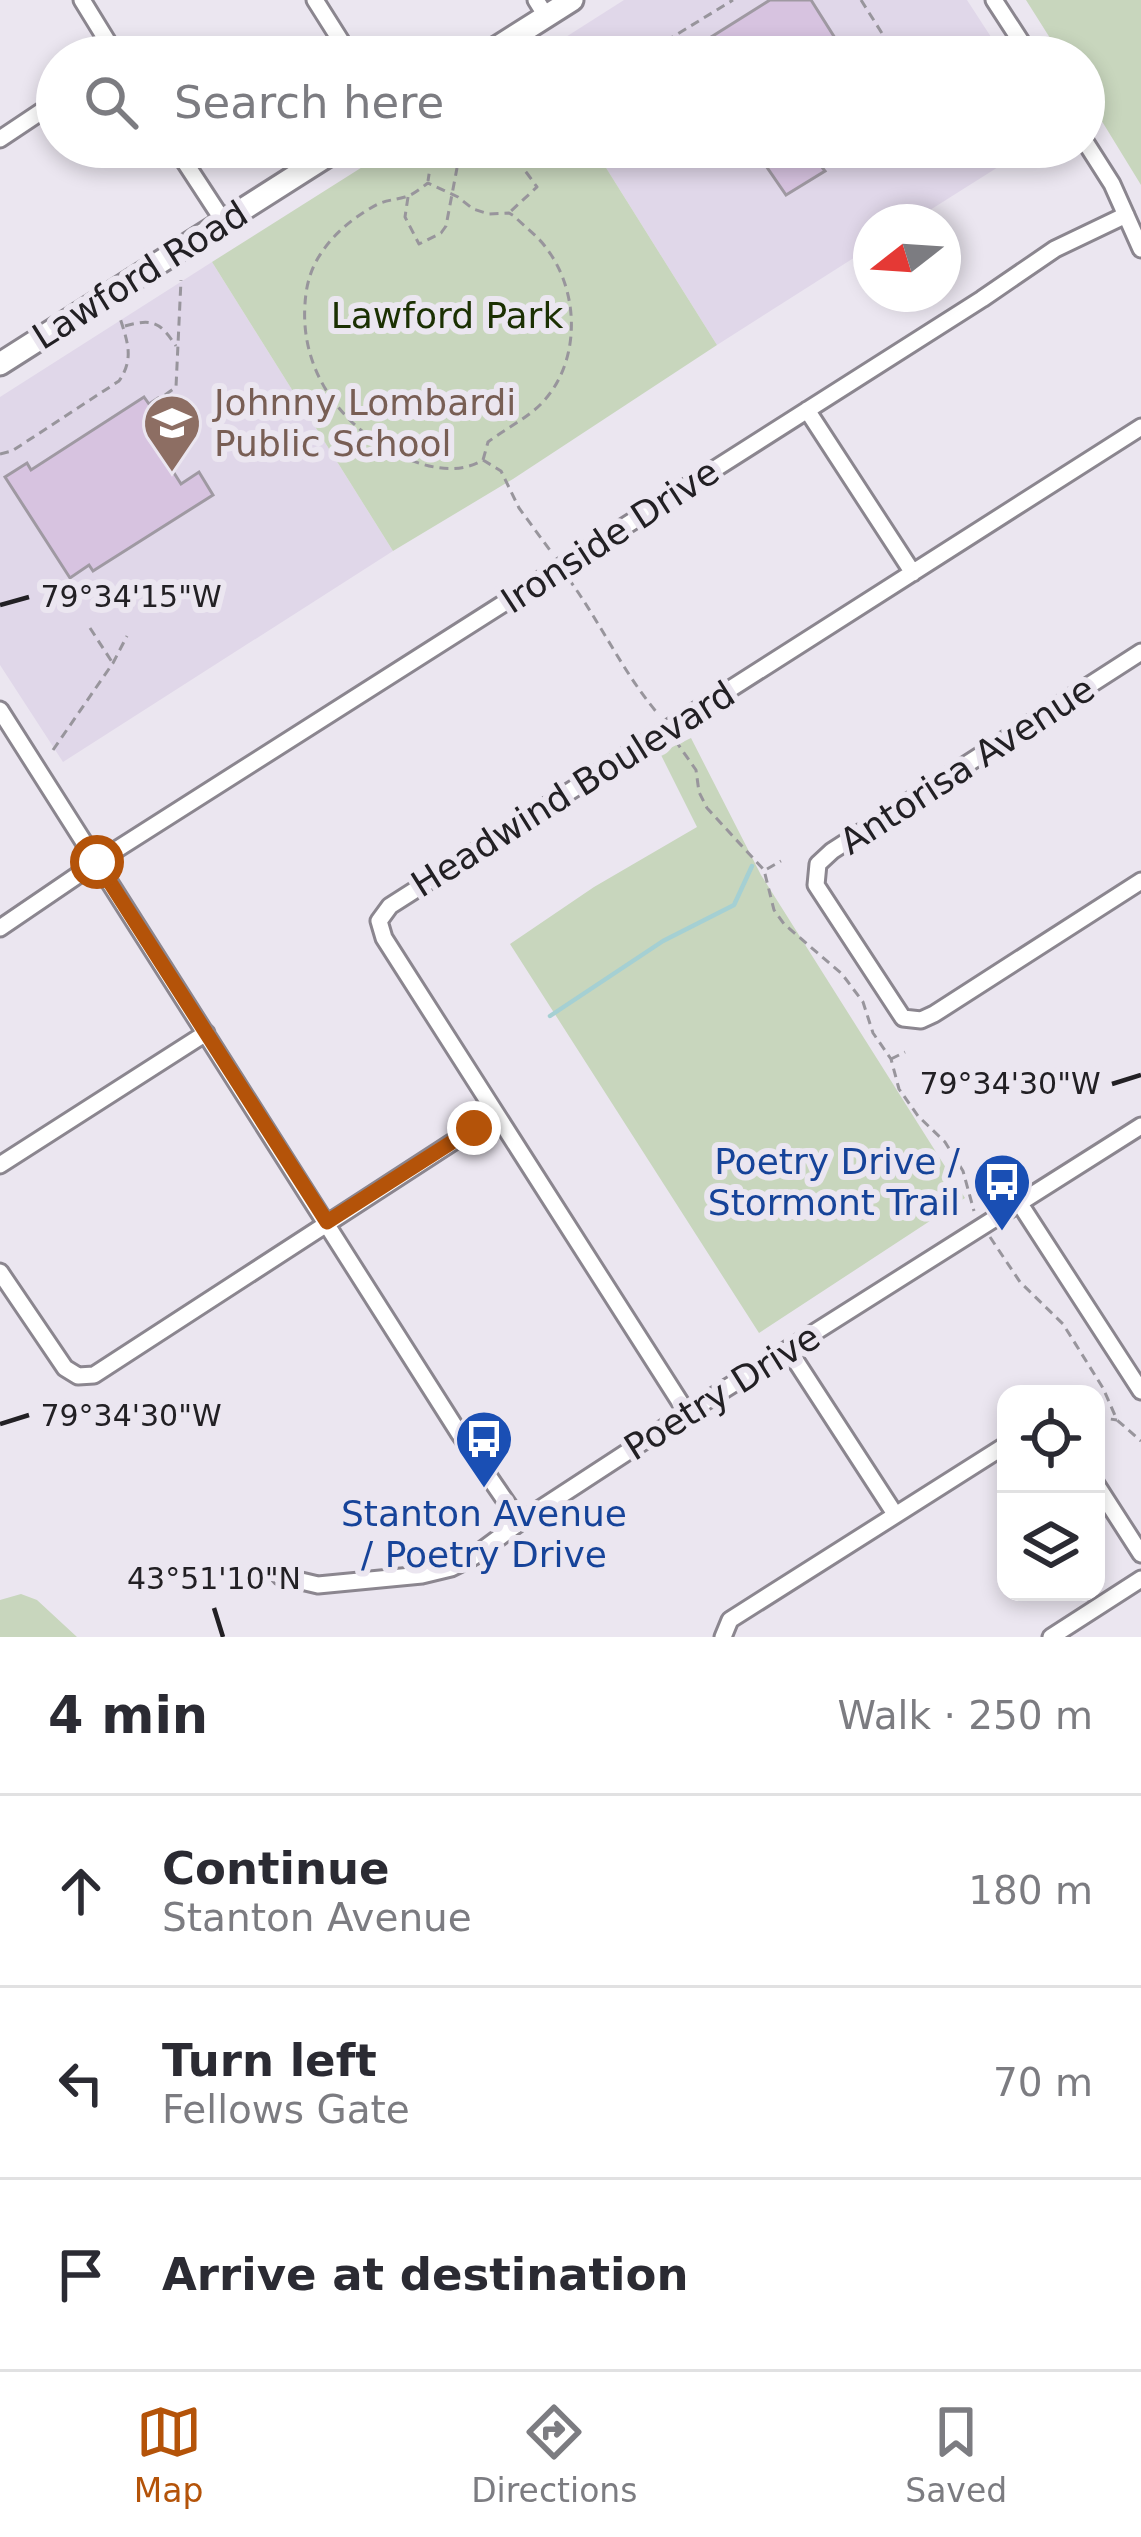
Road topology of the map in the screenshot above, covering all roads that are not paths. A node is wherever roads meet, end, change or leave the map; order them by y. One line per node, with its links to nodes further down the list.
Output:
1 (82, 0): 6 (street)
2 (315, 0): 7 (street)
3 (572, 0): 5 (street)
4 (994, 0): 9 (street)
5 (541, 8): 8 (street)
6 (104, 36)
7 (338, 36)
8 (507, 36)
9 (1017, 36)
10 (36, 115): 11 (street)
11 (0, 139)
12 (189, 168): 16 (street)
13 (308, 168): 16 (street, Lawford Road)
14 (1102, 168): 15 (street)
15 (1126, 215): 17 (street); 19 (street, Ironside Drive)
16 (224, 222): 18 (street, Lawford Road)
17 (1141, 249)
18 (0, 364)
19 (807, 410): 21 (street); 24 (street, Ironside Drive)
20 (1141, 427): 21 (street, Headwind Boulevard)
21 (913, 574): 28 (street, Headwind Boulevard)
22 (1140, 654): 25 (street, Antorisa Avenue)
23 (0, 710): 24 (street)
24 (97, 862): 26 (street, Ironside Drive); 27 (street)
25 (1141, 880)
26 (0, 928)
27 (206, 1033): 30 (street); 32 (street)
28 (496, 1114): 32 (street); 36 (street, Headwind Boulevard)
29 (1141, 1126): 31 (street, Poetry Drive)
30 (0, 1165)
31 (1020, 1204): 34 (street, Poetry Drive); 35 (street)
32 (327, 1222): 33 (street); 40 (street)
33 (0, 1272)
34 (788, 1349): 36 (street, Poetry Drive); 39 (street)
35 (1141, 1391)
36 (687, 1413): 40 (street, Poetry Drive)
37 (997, 1451): 39 (street)
38 (1102, 1493): 41 (street)
39 (895, 1514): 44 (street)
40 (520, 1522): 42 (street, Poetry Drive)
41 (1141, 1554)
42 (280, 1576)
43 (1141, 1579): 45 (street)
44 (723, 1637)
45 (1051, 1637)

